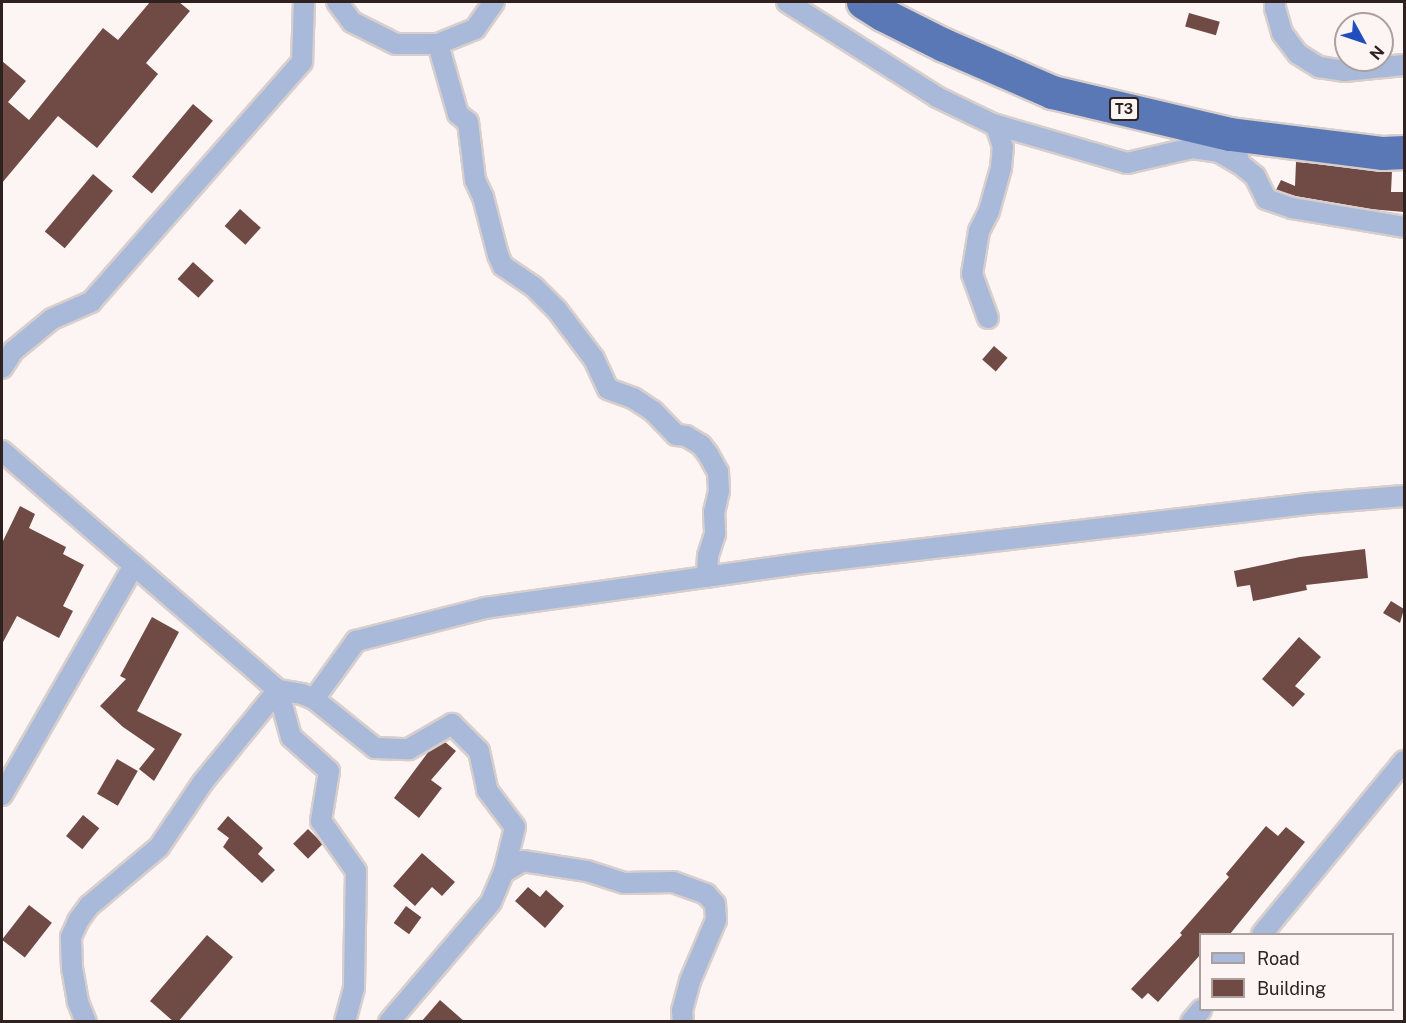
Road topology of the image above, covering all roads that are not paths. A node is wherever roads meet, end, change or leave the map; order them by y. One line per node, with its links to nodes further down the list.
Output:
1 (304, 2): 14 (street)
2 (337, 2): 7 (street)
3 (494, 2): 7 (street)
4 (787, 2): 9 (street)
5 (863, 2): 10 (highway, T3)
6 (1275, 2): 8 (street)
7 (438, 44): 18 (street)
8 (1404, 65)
9 (996, 125): 10 (street); 13 (street)
10 (1235, 149): 11 (highway, T3); 12 (street)
11 (1404, 153)
12 (1404, 228)
13 (988, 318)
14 (2, 368)
15 (2, 451): 17 (street)
16 (1404, 496): 18 (street)
17 (134, 565): 19 (street); 23 (street)
18 (707, 577): 20 (street)
19 (278, 690): 20 (street); 26 (street); 27 (street)
20 (314, 699): 24 (street)
21 (1404, 761): 22 (street)
22 (1398, 782): 25 (street)
23 (2, 795)
24 (504, 872): 28 (street); 29 (street)
25 (1263, 933)
26 (86, 1022)
27 (345, 1022)
28 (389, 1022)
29 (683, 1022)

